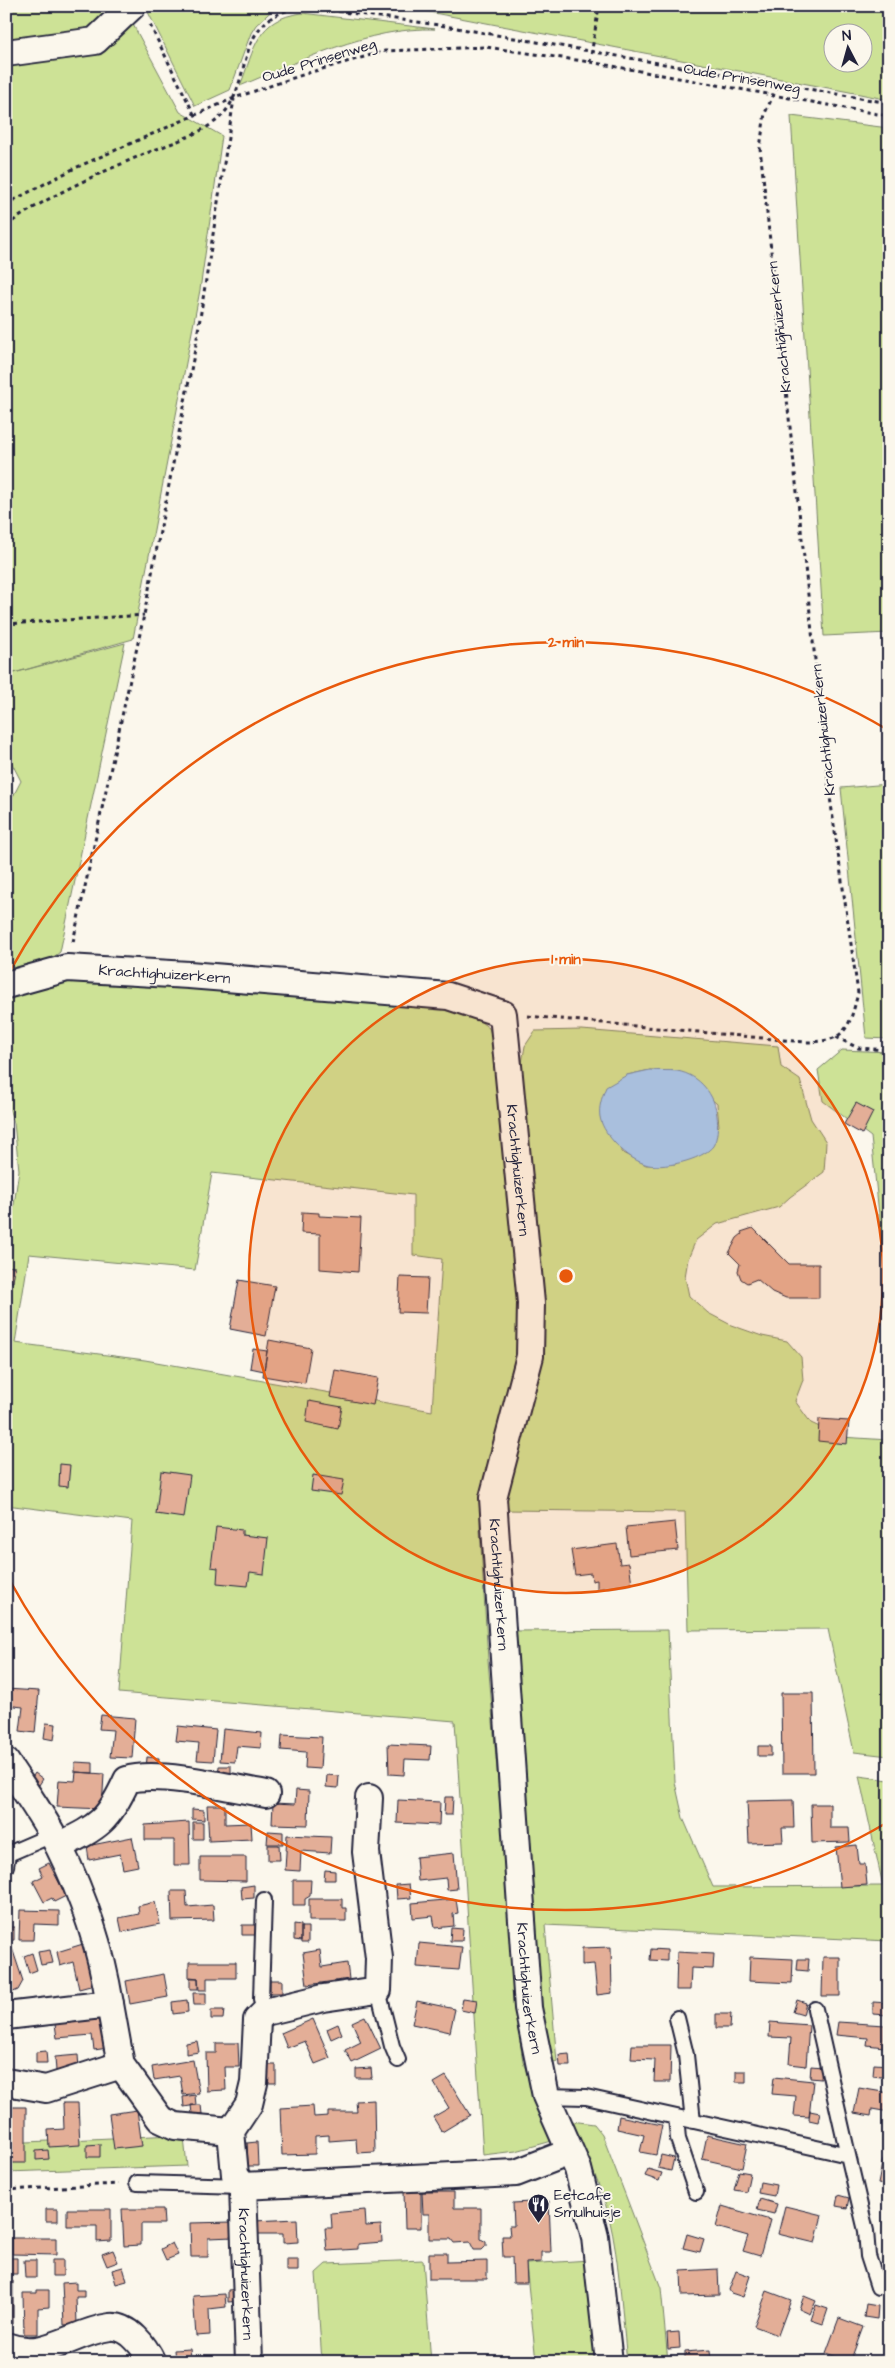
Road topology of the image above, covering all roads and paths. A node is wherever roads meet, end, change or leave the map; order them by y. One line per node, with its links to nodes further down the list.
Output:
1 (297, 6): 2 (path)
2 (306, 6): 6 (path, Oude Prinsenweg); 10 (path, Oude Prinsenweg)
3 (599, 6): 6 (path)
4 (141, 15): 5 (street); 12 (path)
5 (6, 52)
6 (593, 52): 7 (path); 8 (path, Oude Prinsenweg)
7 (590, 62): 9 (path, Oude Prinsenweg); 10 (path, Oude Prinsenweg)
8 (778, 85): 9 (path, Krachtighuizerkern); 11 (path, Oude Prinsenweg)
9 (772, 96): 13 (path, Oude Prinsenweg); 21 (path, Krachtighuizerkern)
10 (234, 98): 12 (path, Oude Prinsenweg); 15 (path, Oude Prinsenweg); 16 (path)
11 (889, 103)
12 (194, 116): 14 (path, Oude Prinsenweg)
13 (889, 116)
14 (6, 204)
15 (6, 226)
16 (144, 615): 17 (path); 18 (path)
17 (6, 624)
18 (67, 968): 19 (street, Krachtighuizerkern); 20 (street, Krachtighuizerkern)
19 (6, 985)
20 (503, 1014): 21 (path); 38 (street, Krachtighuizerkern)
21 (835, 1037): 22 (path)
22 (889, 1050)
23 (6, 1762): 26 (street)
24 (266, 1794): 26 (street)
25 (369, 1798): 29 (street)
26 (55, 1840): 27 (lane); 30 (street)
27 (6, 1866)
28 (264, 1900): 32 (lane)
29 (378, 1990): 32 (street); 35 (lane)
30 (110, 2004): 33 (street); 36 (street)
31 (815, 2009): 43 (lane)
32 (265, 2012): 41 (street)
33 (6, 2016)
34 (676, 2018): 40 (lane)
35 (398, 2060)
36 (121, 2065): 37 (street); 41 (street)
37 (6, 2082)
38 (546, 2096): 39 (lane); 42 (street, Krachtighuizerkern)
39 (676, 2117): 40 (lane); 47 (lane)
40 (693, 2121): 43 (lane)
41 (231, 2131): 45 (street, Krachtighuizerkern)
42 (570, 2152): 45 (street, Krachtighuizerkern); 52 (street, Krachtighuizerkern)
43 (848, 2155): 48 (lane)
44 (137, 2183): 45 (lane); 46 (path)
45 (243, 2186): 51 (street, Krachtighuizerkern)
46 (6, 2190)
47 (696, 2192)
48 (878, 2287)
49 (6, 2346): 50 (street)
50 (152, 2362)
51 (249, 2362)
52 (609, 2362)

